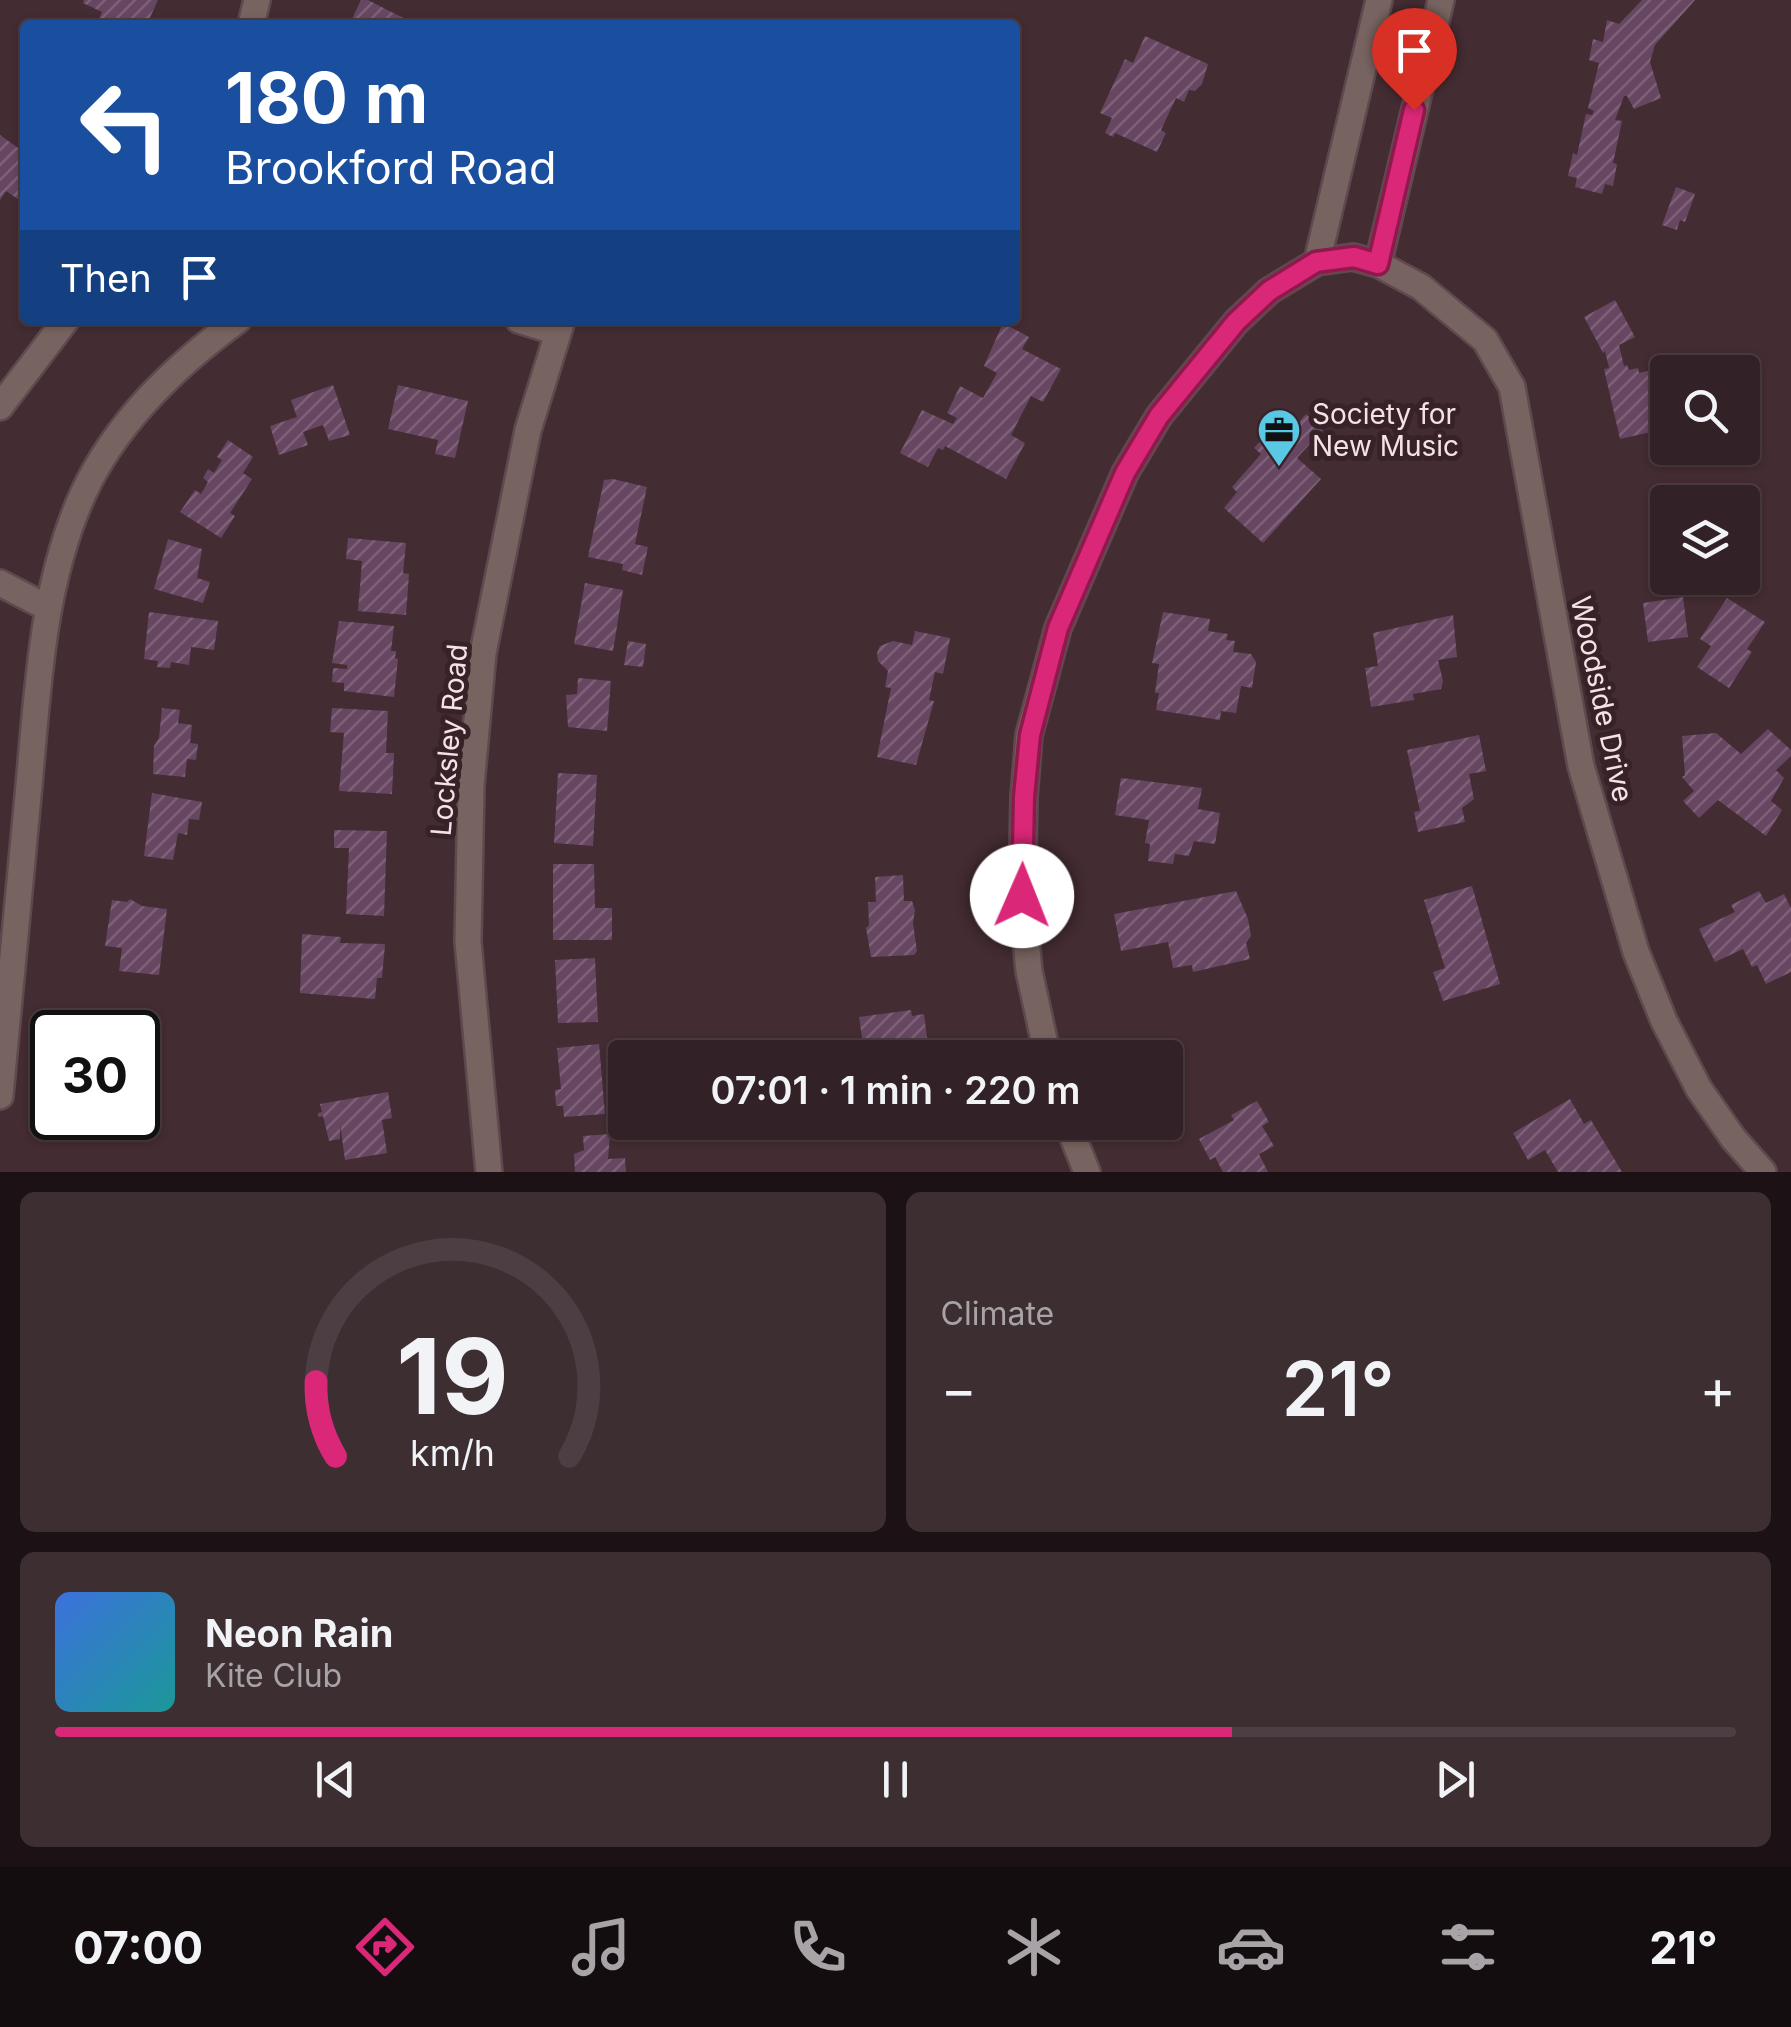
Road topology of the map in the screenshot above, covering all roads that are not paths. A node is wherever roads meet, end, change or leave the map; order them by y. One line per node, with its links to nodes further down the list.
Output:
1 (1379, 0): 3 (street)
2 (1441, 0): 4 (street)
3 (1316, 262): 4 (street); 11 (street)
4 (1378, 264): 16 (street, Woodside Drive)
5 (62, 325): 8 (street)
6 (231, 325): 10 (street)
7 (559, 326): 14 (street, Locksley Road)
8 (0, 407)
9 (0, 582): 10 (street)
10 (48, 608): 12 (street)
11 (1044, 1040)
12 (0, 1096)
13 (1075, 1140): 15 (street)
14 (489, 1172)
15 (1087, 1172)
16 (1763, 1172)

